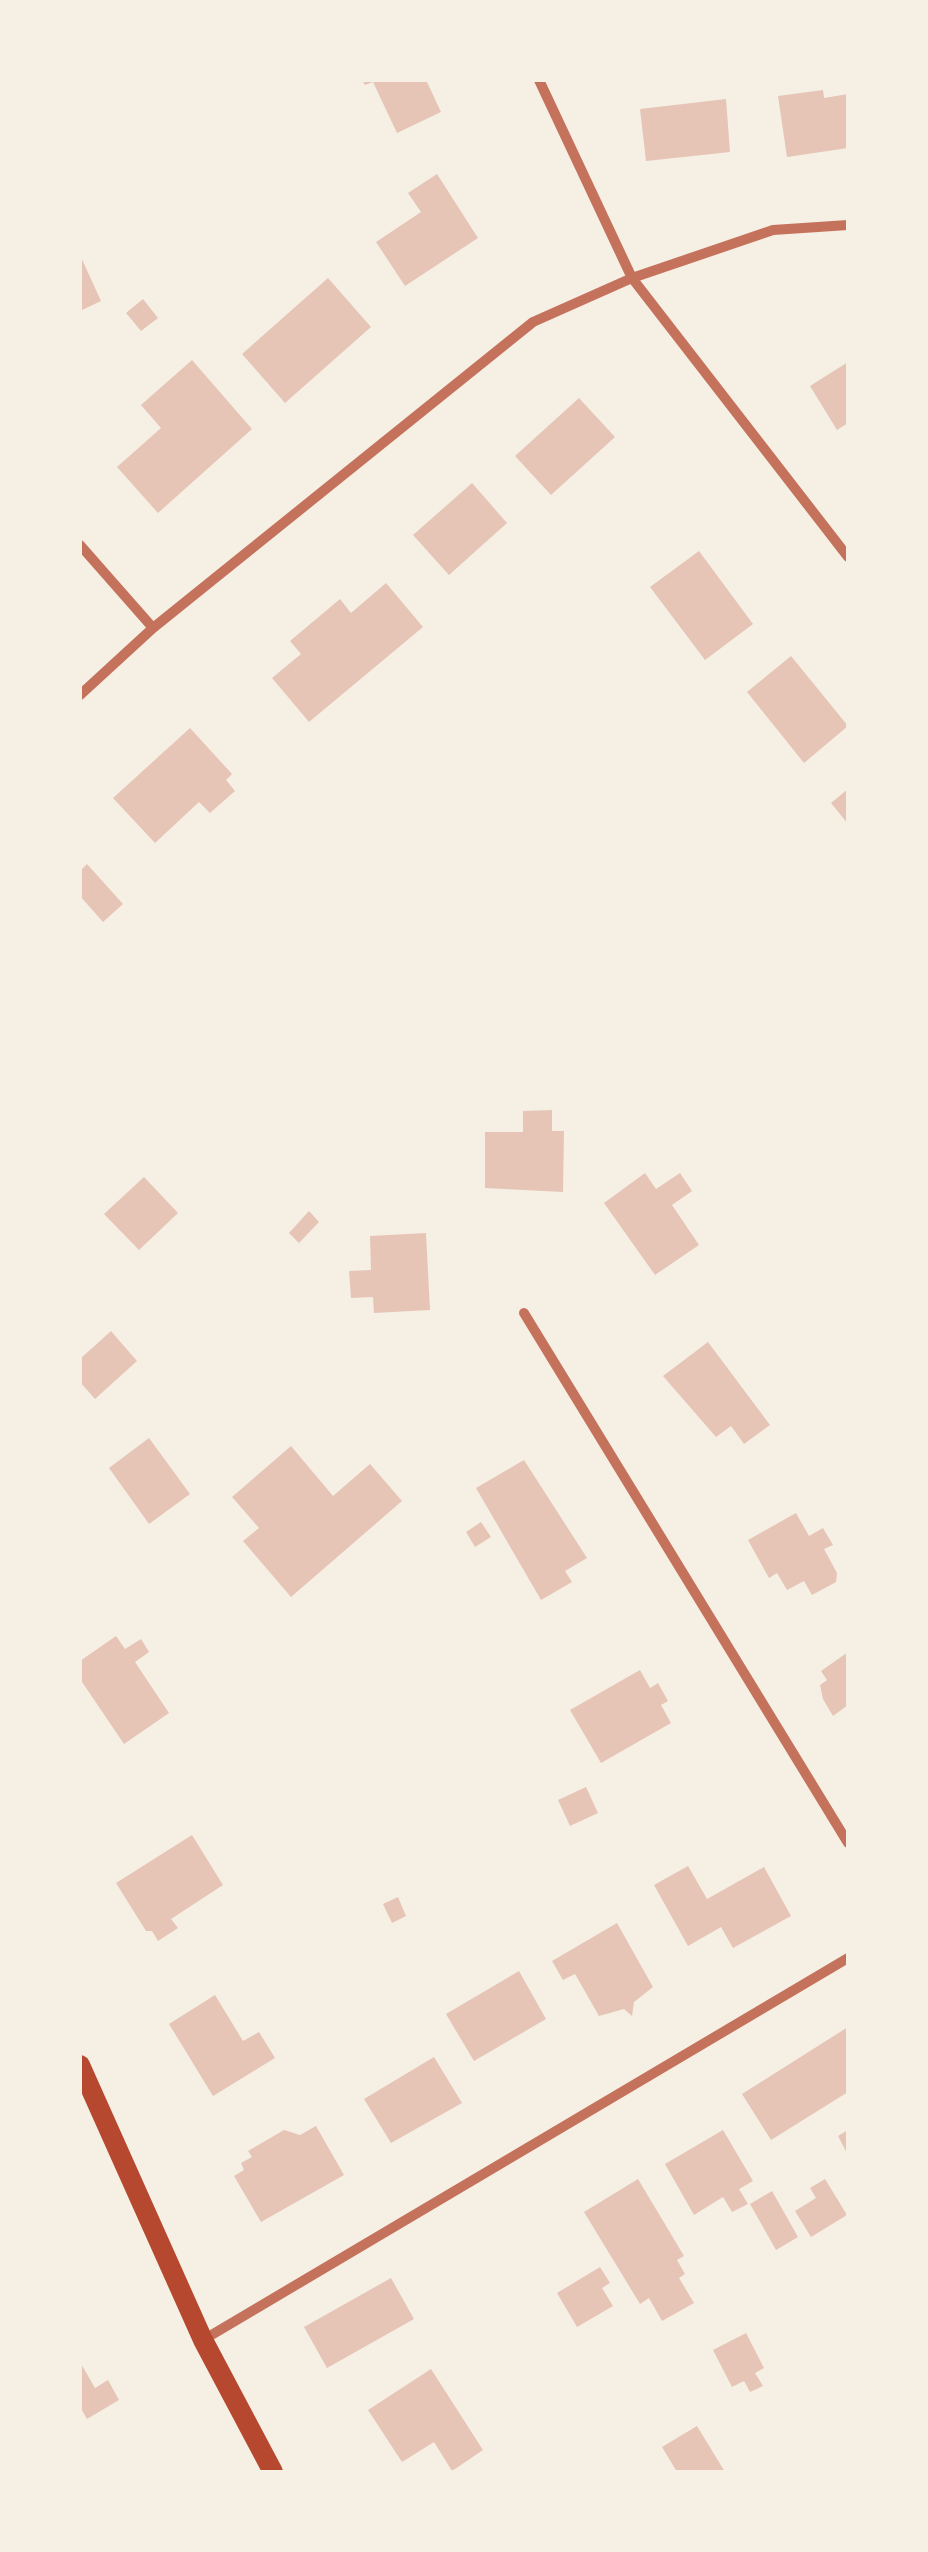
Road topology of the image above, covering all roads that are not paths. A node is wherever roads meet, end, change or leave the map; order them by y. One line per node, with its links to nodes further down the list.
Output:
1 (538, 80): 3 (street)
2 (848, 225): 3 (street)
3 (632, 278): 5 (street); 6 (street)
4 (80, 545): 6 (street)
5 (848, 557)
6 (153, 628): 7 (street)
7 (80, 695)
8 (524, 1314): 9 (street)
9 (848, 1843)
10 (848, 1958): 12 (street)
11 (80, 2066): 12 (main road)
12 (203, 2340): 13 (main road)
13 (273, 2472)

